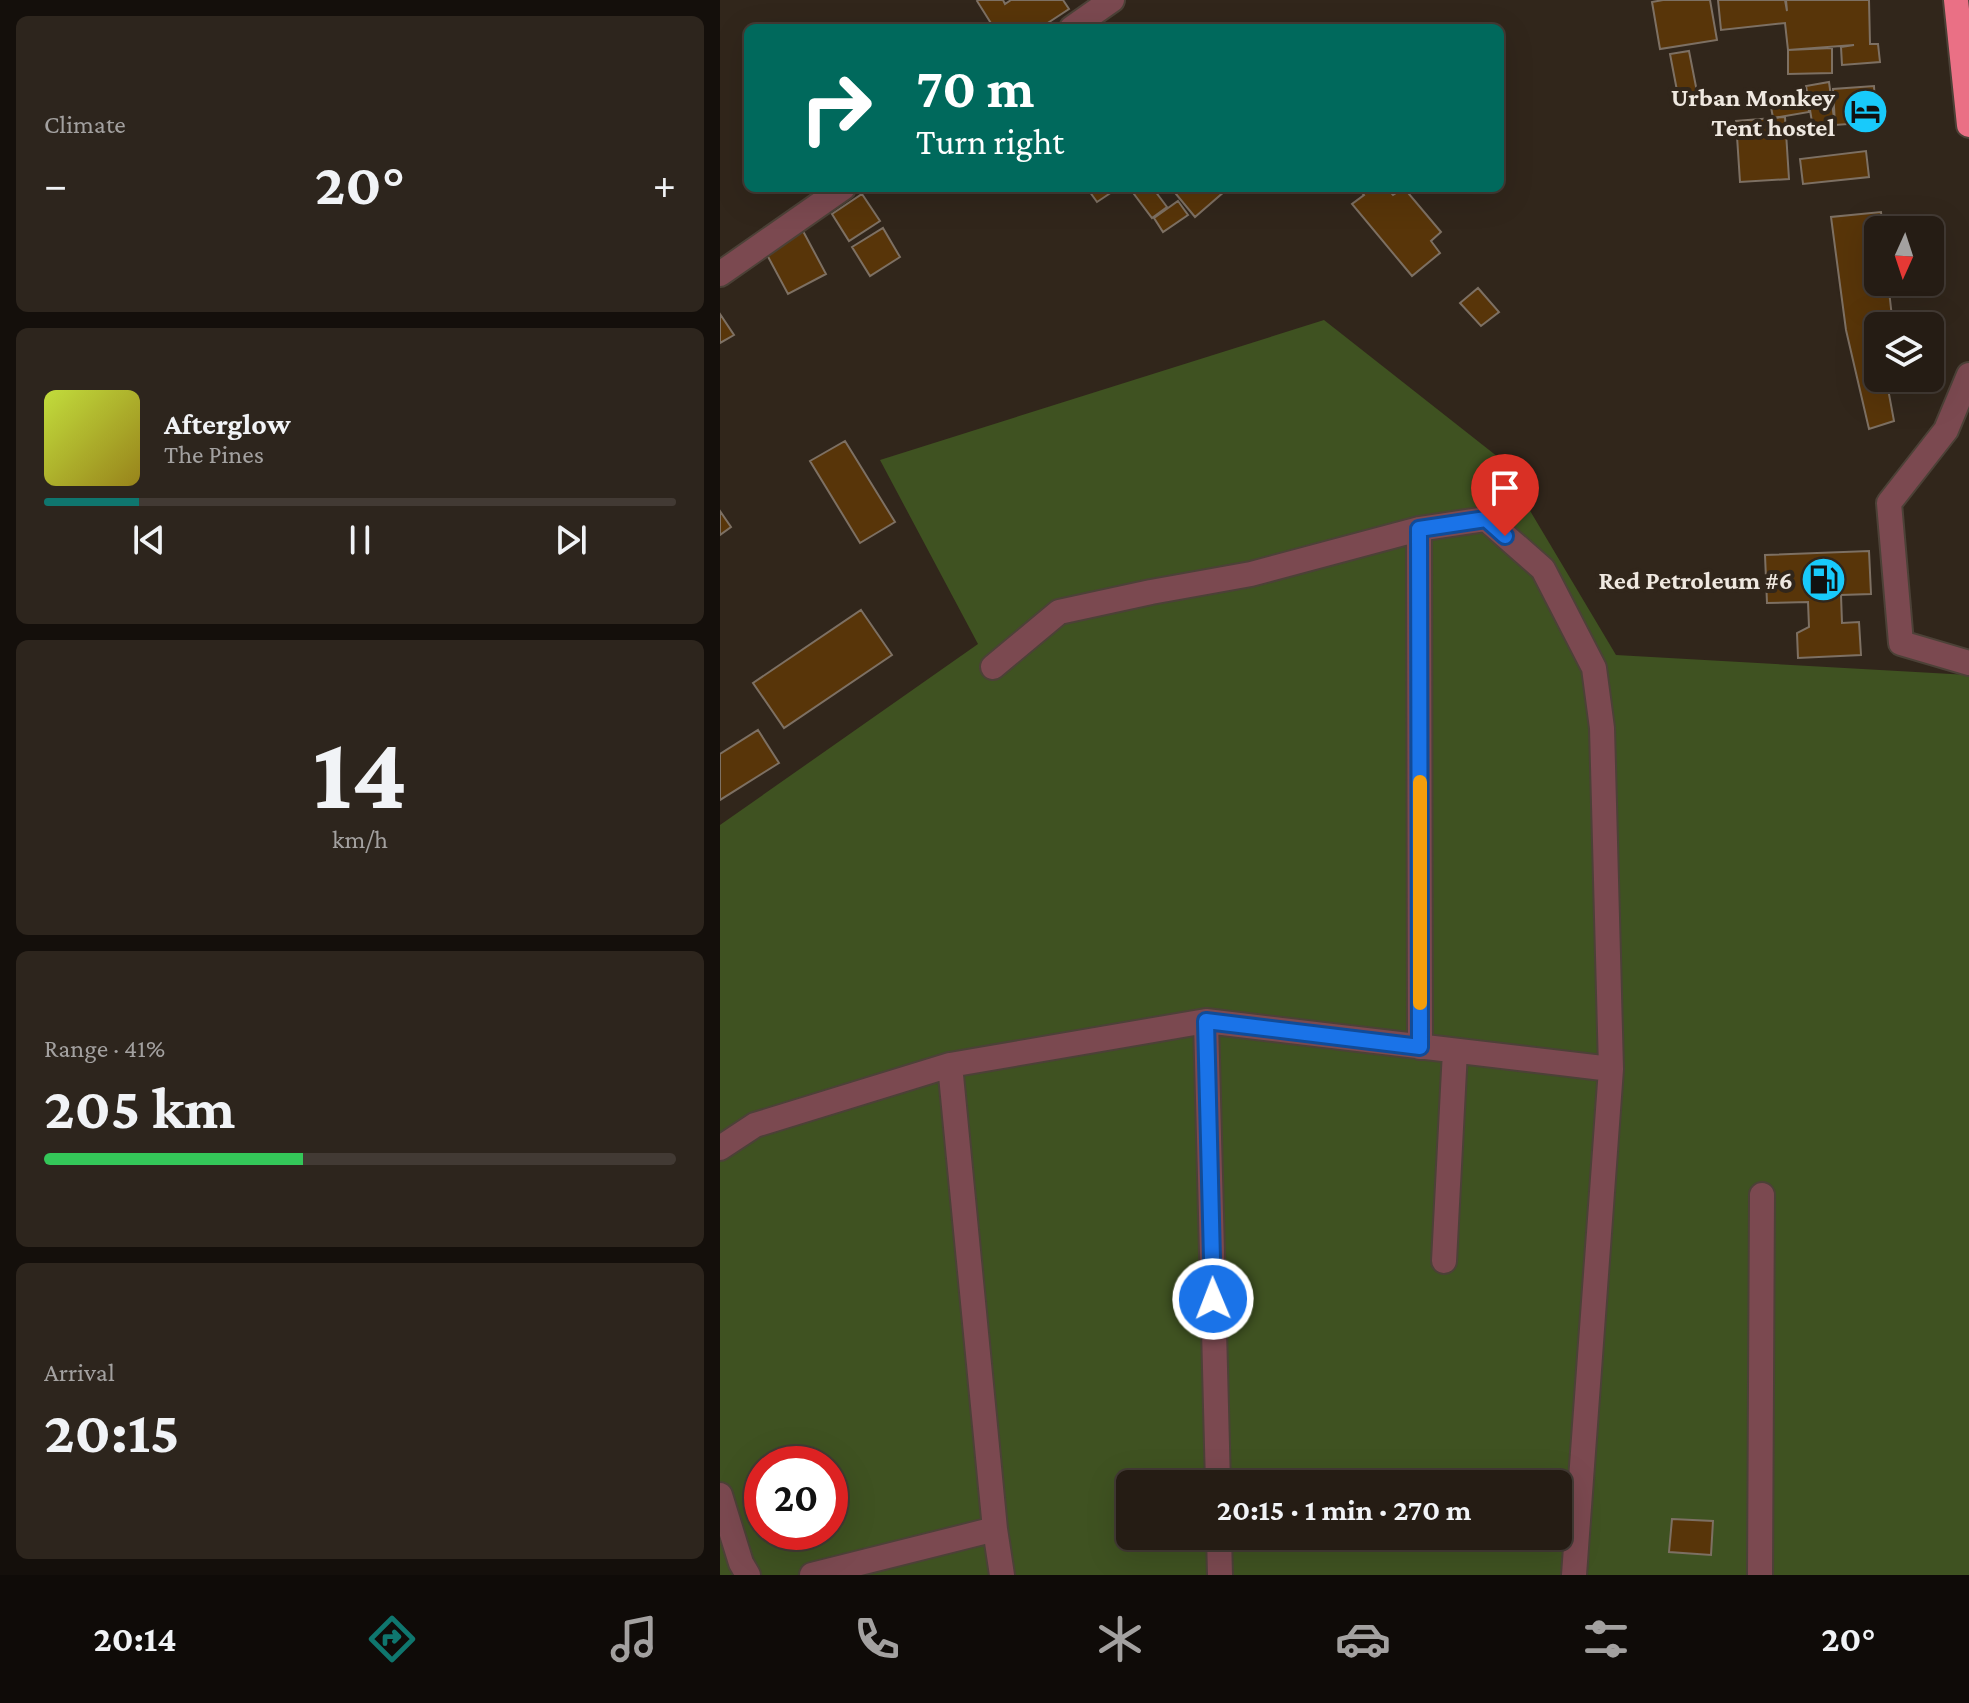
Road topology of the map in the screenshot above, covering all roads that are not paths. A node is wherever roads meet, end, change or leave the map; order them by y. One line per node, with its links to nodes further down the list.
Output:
1 (1112, 0): 3 (street)
2 (1956, 0): 4 (highway)
3 (1078, 24)
4 (1969, 125)
5 (837, 192): 6 (street)
6 (720, 274)
7 (1969, 375): 9 (street)
8 (1419, 529): 10 (street); 12 (street); 15 (street)
9 (1969, 663)
10 (993, 667)
11 (1206, 1021): 12 (street); 14 (street); 19 (street)
12 (1420, 1047): 13 (street)
13 (1455, 1051): 15 (street); 18 (street)
14 (950, 1065): 16 (street); 21 (street)
15 (1611, 1069): 27 (street)
16 (720, 1148)
17 (1762, 1195): 28 (street)
18 (1444, 1261)
19 (1218, 1470)
20 (720, 1495): 23 (street)
21 (995, 1529): 24 (street); 25 (street)
22 (1219, 1550): 26 (street)
23 (748, 1575)
24 (812, 1575)
25 (1002, 1575)
26 (1220, 1575)
27 (1574, 1575)
28 (1760, 1575)

